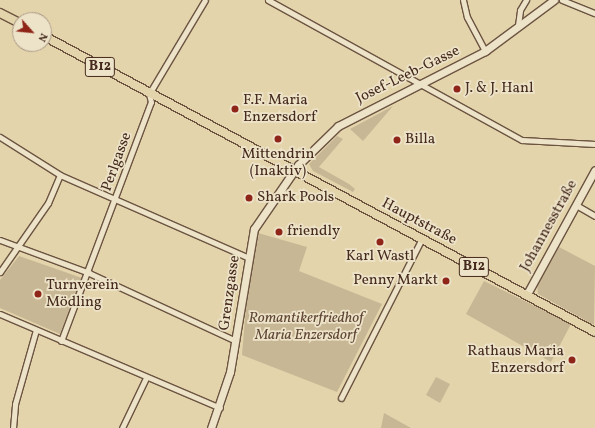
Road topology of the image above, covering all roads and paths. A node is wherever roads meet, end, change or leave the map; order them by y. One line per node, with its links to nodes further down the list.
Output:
1 (205, 0): 14 (street, Perlgasse)
2 (268, 0): 13 (street)
3 (463, 0): 12 (street)
4 (526, 0): 10 (street)
5 (554, 0): 10 (street, Josef-Leeb-Gasse)
6 (562, 0): 8 (street)
7 (0, 13): 9 (main road)
8 (595, 13)
9 (12, 19)
10 (518, 25): 12 (street, Josef-Leeb-Gasse)
11 (52, 40): 14 (main road, B12)
12 (486, 51): 13 (street, Josef-Leeb-Gasse)
13 (421, 83): 16 (street); 17 (street, Josef-Leeb-Gasse)
14 (148, 94): 17 (main road, B12); 20 (street, Perlgasse)
15 (0, 137): 19 (street)
16 (595, 144)
17 (293, 170): 24 (main road, Hauptstraße / B12); 26 (street, Grenzgasse)
18 (595, 170): 21 (street, Johannesstraße)
19 (60, 175): 20 (street); 25 (street)
20 (116, 200): 26 (street); 28 (street, Perlgasse)
21 (576, 205): 22 (street); 29 (street, Johannesstraße)
22 (595, 216)
23 (0, 240): 25 (street)
24 (421, 240): 29 (main road, Hauptstraße / B12); 36 (street)
25 (18, 248): 27 (street); 28 (street)
26 (247, 257): 34 (street, Grenzgasse)
27 (0, 272)
28 (89, 273): 33 (street, Perlgasse); 34 (street)
29 (527, 294): 32 (main road, Hauptstraße / B12)
30 (0, 314): 31 (street)
31 (36, 330): 33 (street); 38 (street)
32 (595, 332)
33 (61, 341): 35 (street)
34 (236, 341): 37 (street, Grenzgasse)
35 (146, 378): 37 (street); 39 (street)
36 (341, 398)
37 (220, 408): 40 (street, Grenzgasse)
38 (13, 428)
39 (122, 428)
40 (211, 428)

